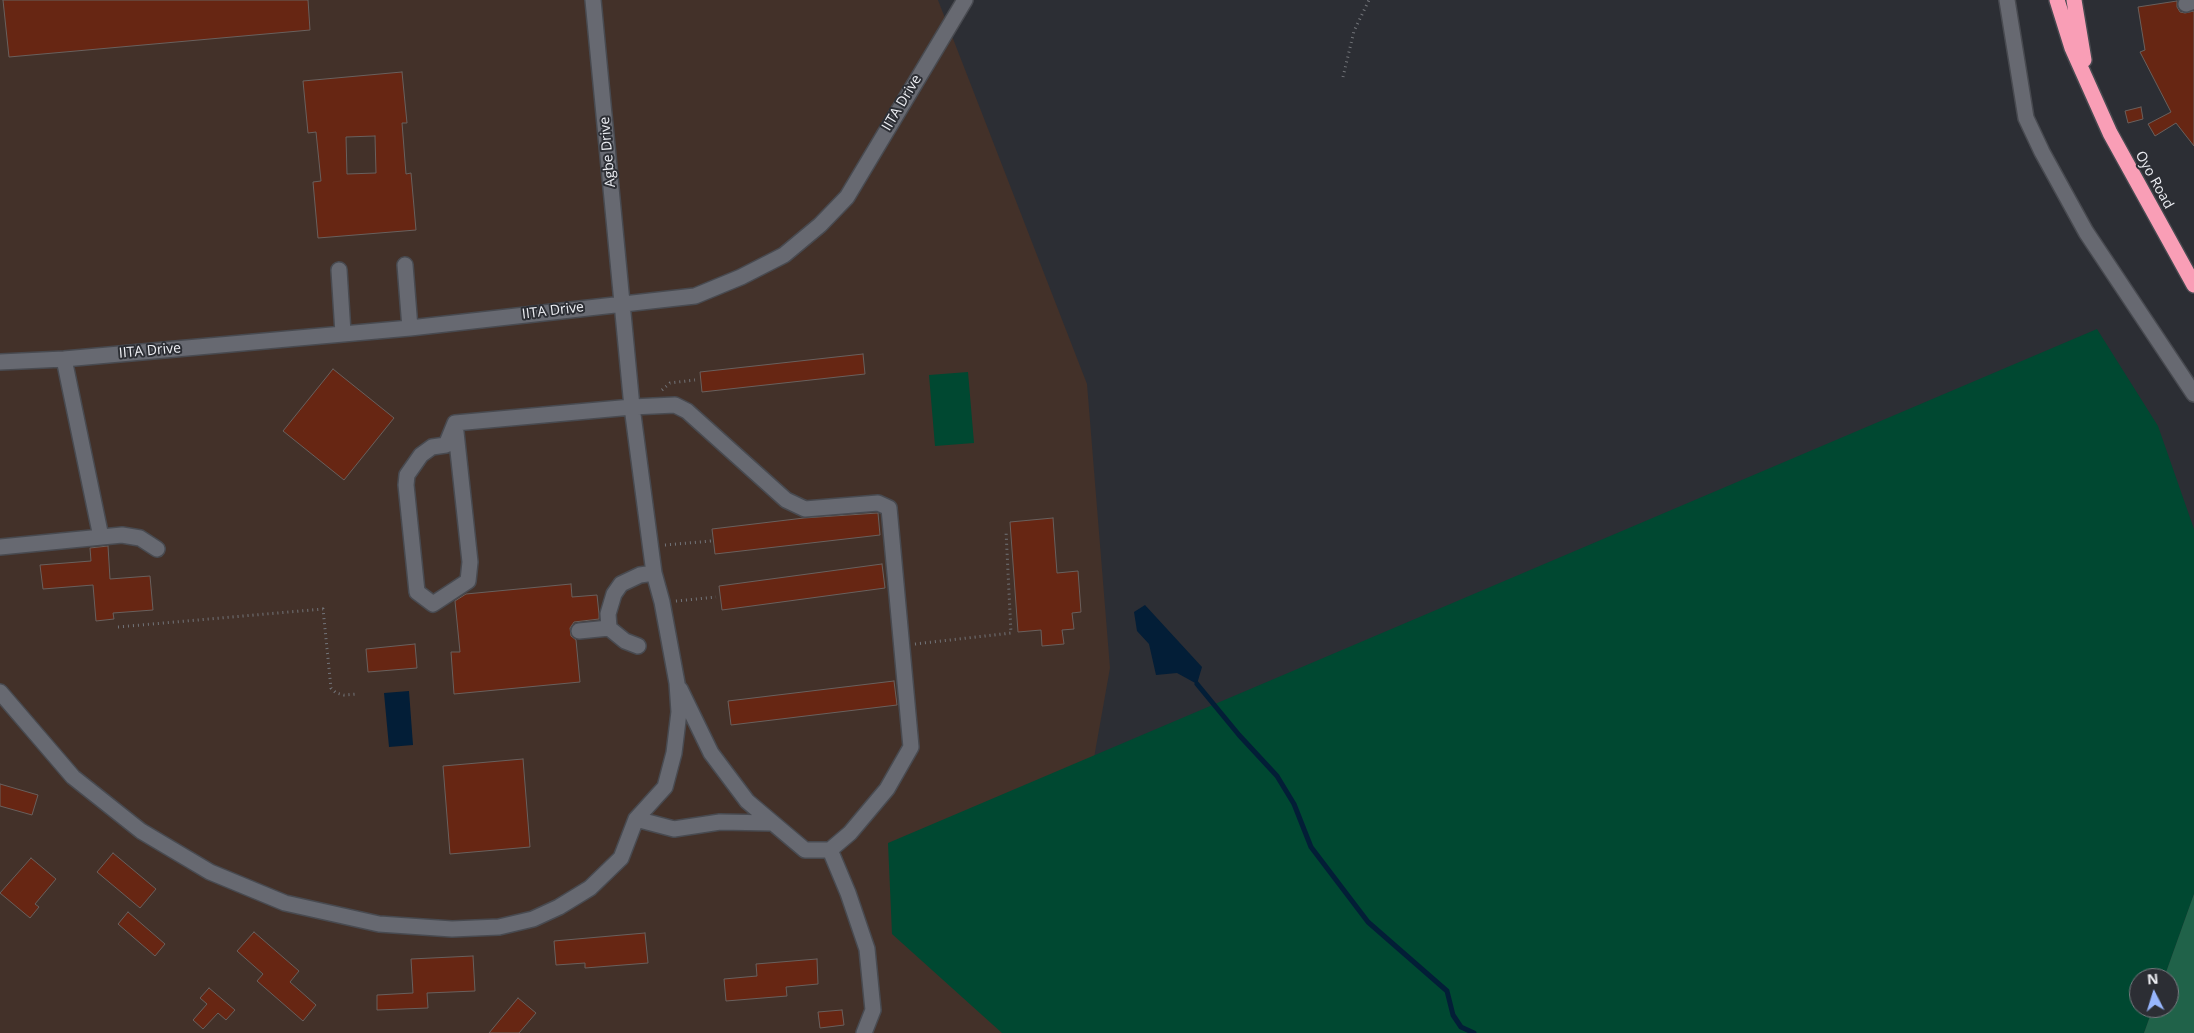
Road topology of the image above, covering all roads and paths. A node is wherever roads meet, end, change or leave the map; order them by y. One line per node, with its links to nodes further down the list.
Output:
1 (592, 0): 12 (street, Agbe Drive)
2 (965, 0): 12 (street, IITA Drive)
3 (1369, 0): 7 (path)
4 (2007, 0): 18 (street)
5 (2057, 0): 8 (highway, Oyo Road)
6 (2074, 0): 8 (highway, Oyo Road)
7 (1343, 77)
8 (2090, 89): 11 (highway, Oyo Road)
9 (405, 265): 13 (street)
10 (339, 270): 14 (street)
11 (2194, 285)
12 (622, 303): 13 (street, IITA Drive); 20 (street, Agbe Drive)
13 (410, 328): 14 (street, IITA Drive)
14 (343, 333): 15 (street, IITA Drive)
15 (64, 359): 16 (street, IITA Drive); 23 (street)
16 (0, 362)
17 (695, 380): 19 (path)
18 (2194, 394)
19 (657, 405): 20 (street); 34 (street)
20 (632, 407): 21 (street); 25 (street, Agbe Drive)
21 (456, 423): 21 (street)
22 (1006, 531): 34 (path)
23 (101, 536): 26 (street); 27 (street)
24 (711, 541): 25 (path)
25 (652, 546): 28 (street, Agbe Drive)
26 (0, 548)
27 (158, 549)
28 (654, 573): 30 (street, Agbe Drive); 32 (street)
29 (716, 597): 30 (path)
30 (662, 602): 36 (street, Agbe Drive)
31 (118, 627): 38 (path)
32 (609, 628): 33 (street); 35 (street)
33 (579, 631)
34 (902, 645): 41 (street)
35 (638, 646)
36 (678, 682): 39 (street); 40 (street)
37 (0, 692): 39 (street)
38 (358, 694)
39 (636, 819): 40 (street)
40 (772, 823): 41 (street)
41 (830, 850): 42 (street)
42 (864, 1033)

